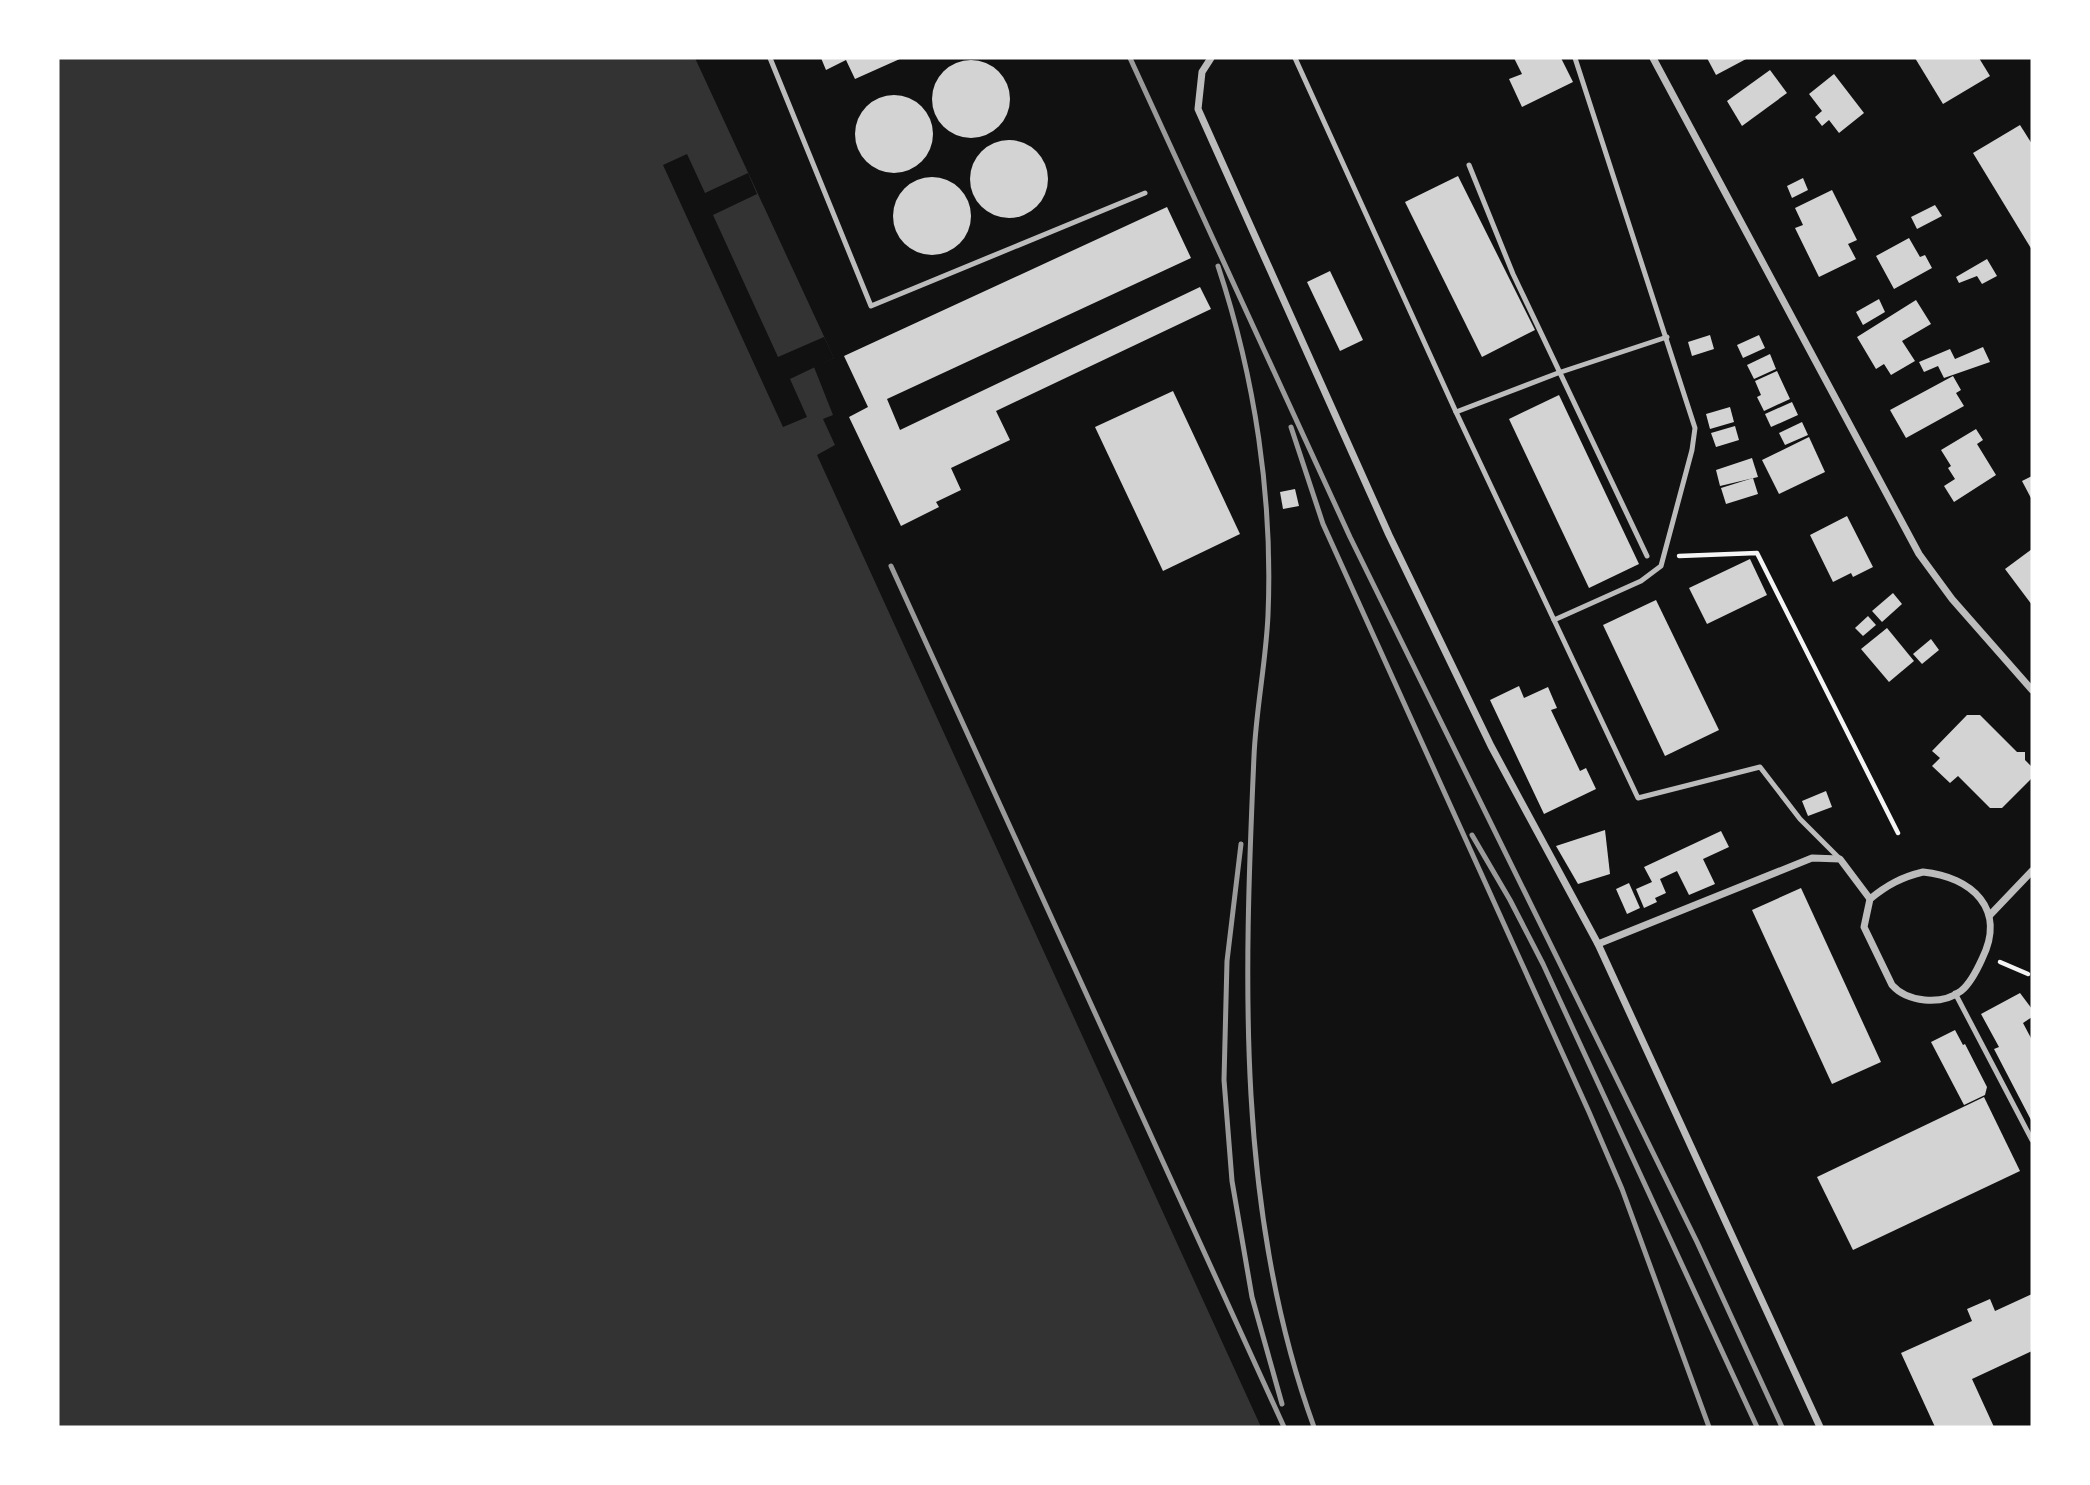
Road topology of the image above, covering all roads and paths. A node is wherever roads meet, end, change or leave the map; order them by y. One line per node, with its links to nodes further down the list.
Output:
1 (770, 58): 7 (lane)
2 (1211, 58): 20 (street)
3 (1295, 58): 10 (lane)
4 (1576, 58): 8 (lane)
5 (1653, 58): 14 (street)
6 (1469, 165): 9 (lane)
7 (1145, 193)
8 (1667, 337): 9 (lane); 12 (lane)
9 (1559, 373): 10 (lane); 11 (lane)
10 (1455, 412): 13 (lane)
11 (1647, 556)
12 (1663, 557): 13 (lane); 15 (path)
13 (1555, 620): 16 (lane)
14 (2032, 690)
15 (1898, 833)
16 (1840, 859): 18 (street); 20 (street)
17 (2032, 871): 19 (street)
18 (1870, 899): 19 (street); 23 (street)
19 (1990, 915): 21 (street)
20 (1598, 944): 25 (street)
21 (1984, 955): 22 (path); 23 (street)
22 (2028, 974)
23 (1955, 993): 24 (lane)
24 (2032, 1140)
25 (1821, 1427)

